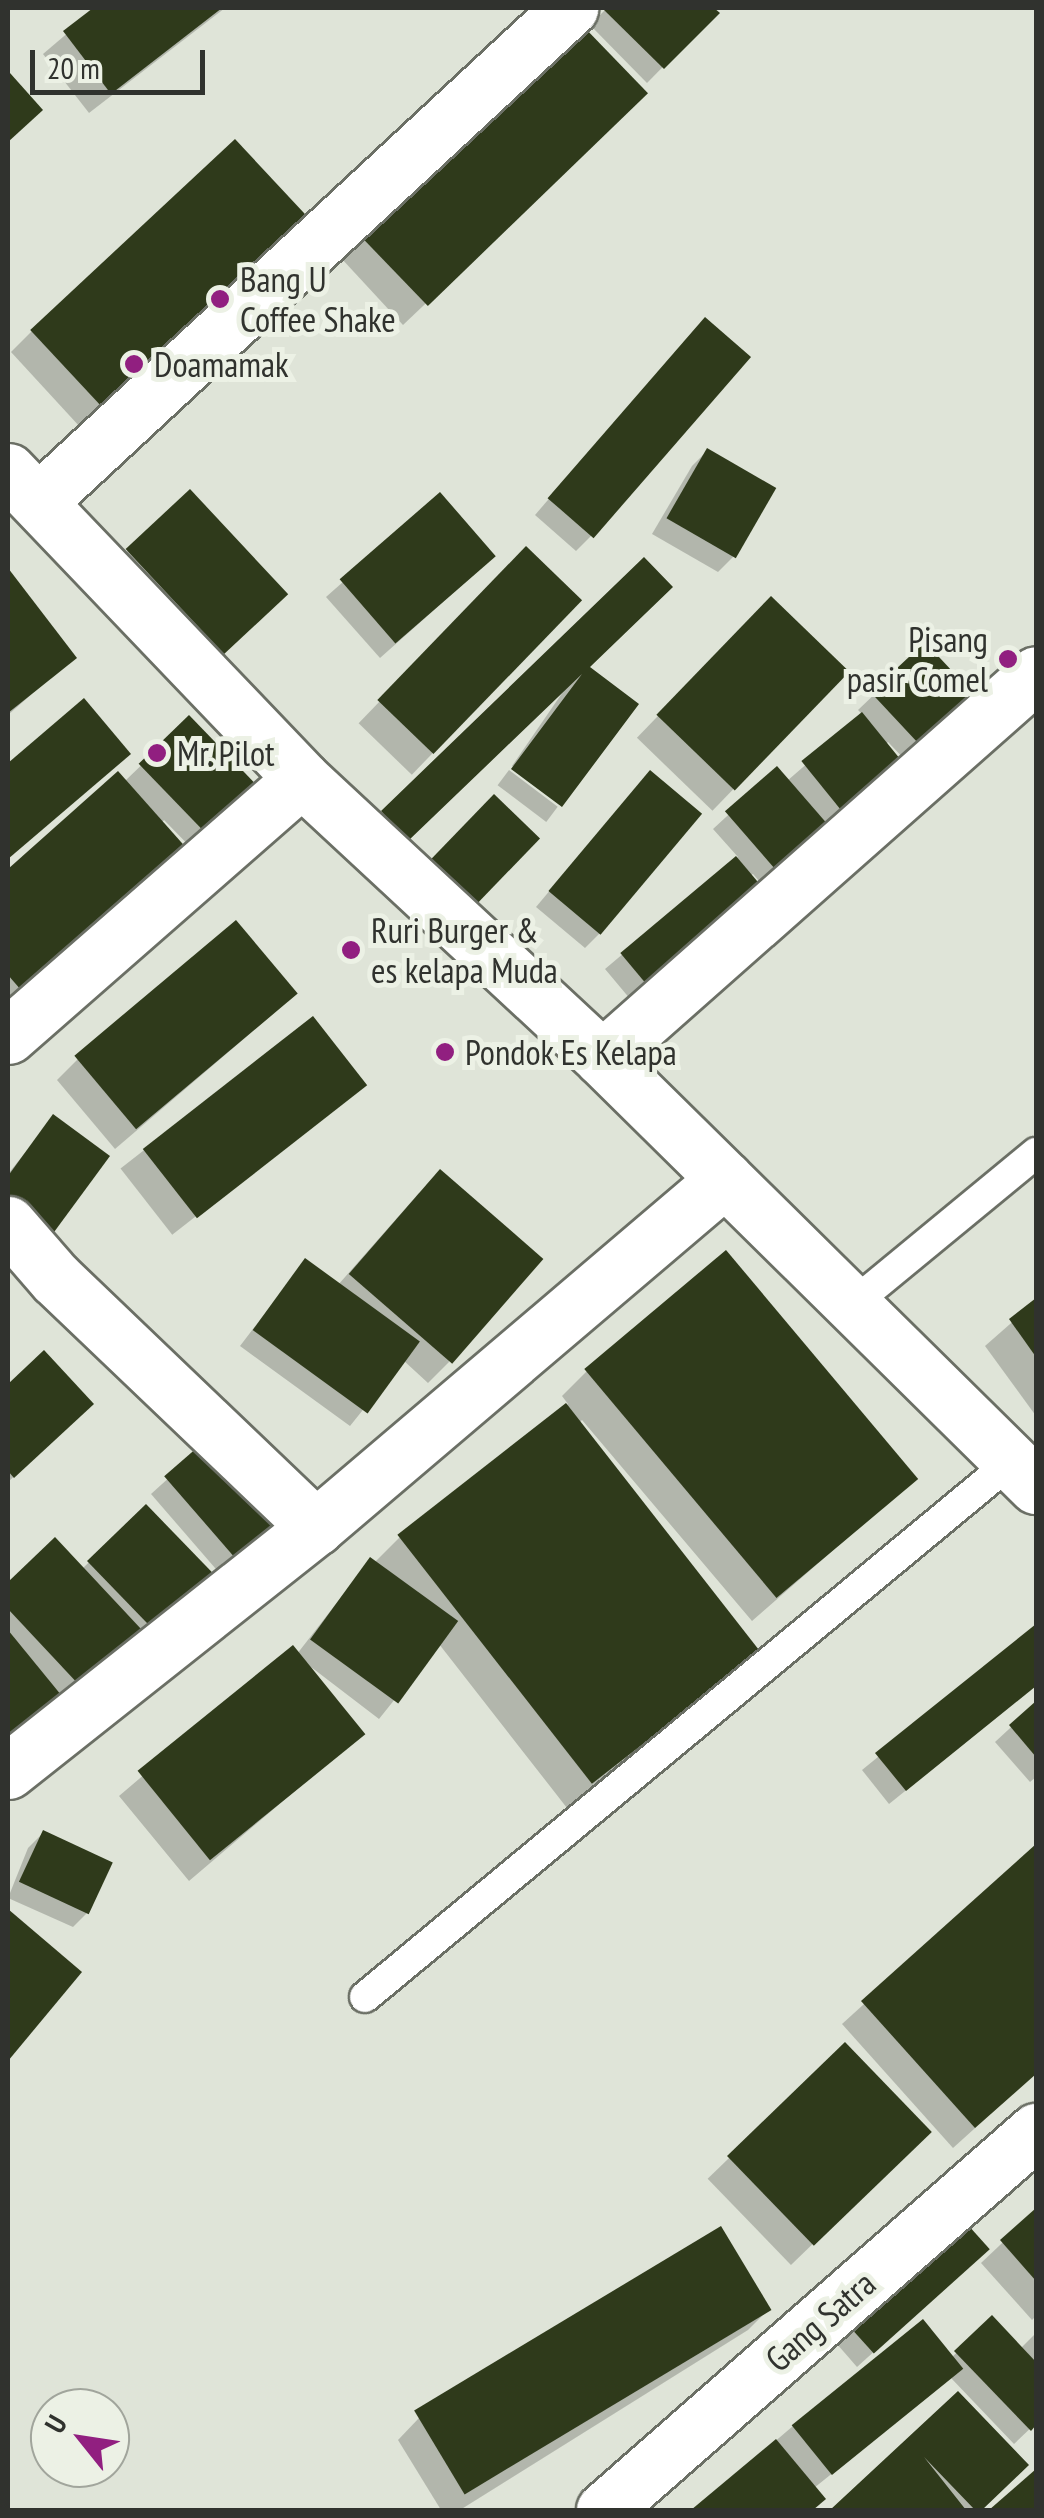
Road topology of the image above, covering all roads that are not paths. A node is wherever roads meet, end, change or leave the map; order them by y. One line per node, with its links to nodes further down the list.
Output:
1 (570, 8): 2 (street)
2 (23, 486): 4 (street)
3 (1036, 674): 6 (street)
4 (302, 779): 5 (street); 6 (street)
5 (8, 1036)
6 (602, 1058): 8 (street)
7 (1036, 1154): 10 (lane)
8 (726, 1179): 10 (street); 12 (street)
9 (8, 1224): 12 (street)
10 (854, 1303): 11 (street)
11 (1024, 1474): 14 (lane)
12 (316, 1527): 13 (street)
13 (8, 1771)
14 (365, 1997)
15 (1036, 2131): 16 (street, Gang Satra)
16 (604, 2510)

